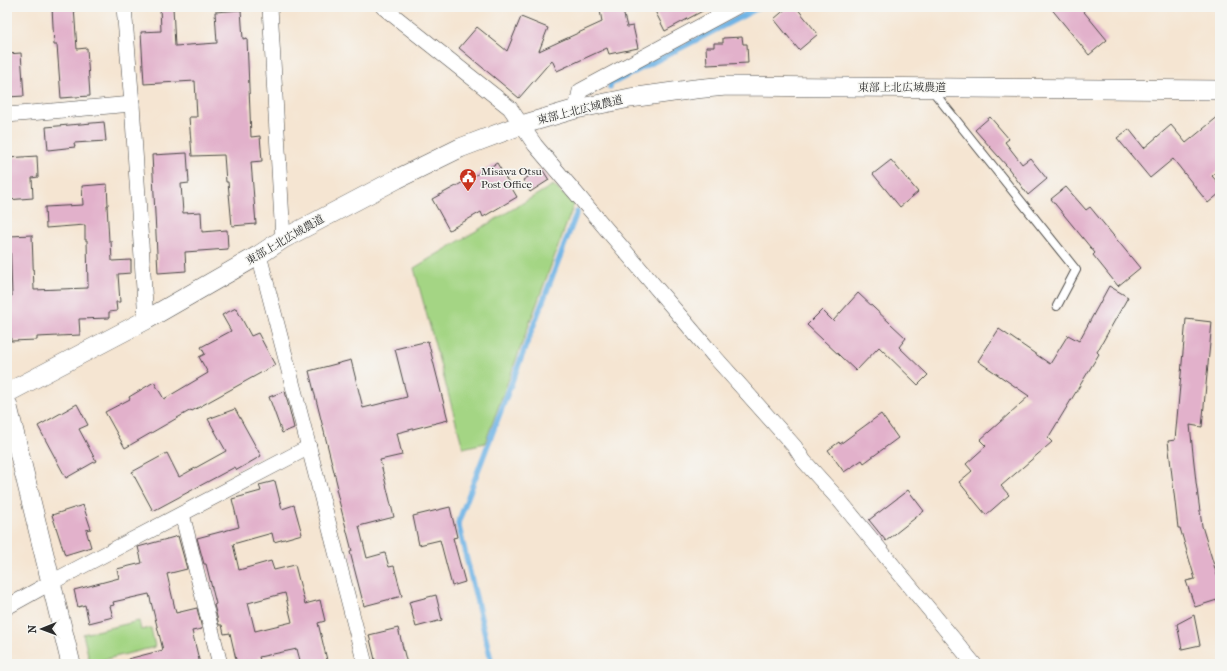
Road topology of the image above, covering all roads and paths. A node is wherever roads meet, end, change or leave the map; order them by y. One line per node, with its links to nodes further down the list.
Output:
1 (124, 7): 7 (street)
2 (270, 7): 11 (street)
3 (383, 7): 10 (street)
4 (736, 7): 8 (street)
5 (929, 87): 6 (street, 東部上北広域農道); 8 (street, 東部上北広域農道); 13 (lane)
6 (1220, 90)
7 (132, 104): 9 (street); 14 (street)
8 (576, 109): 10 (street, 東部上北広域農道)
9 (7, 115)
10 (521, 125): 11 (street, 東部上北広域農道); 24 (street)
11 (283, 239): 12 (street, 東部上北広域農道)
12 (259, 255): 14 (street, 東部上北広域農道); 17 (street)
13 (1057, 306)
14 (146, 320): 15 (street, 東部上北広域農道)
15 (7, 394)
16 (7, 403): 19 (street)
17 (309, 447): 18 (street); 23 (street)
18 (182, 514): 19 (street); 22 (street)
19 (50, 583): 20 (street); 21 (street)
20 (7, 607)
21 (71, 664)
22 (220, 664)
23 (365, 664)
24 (974, 664)

